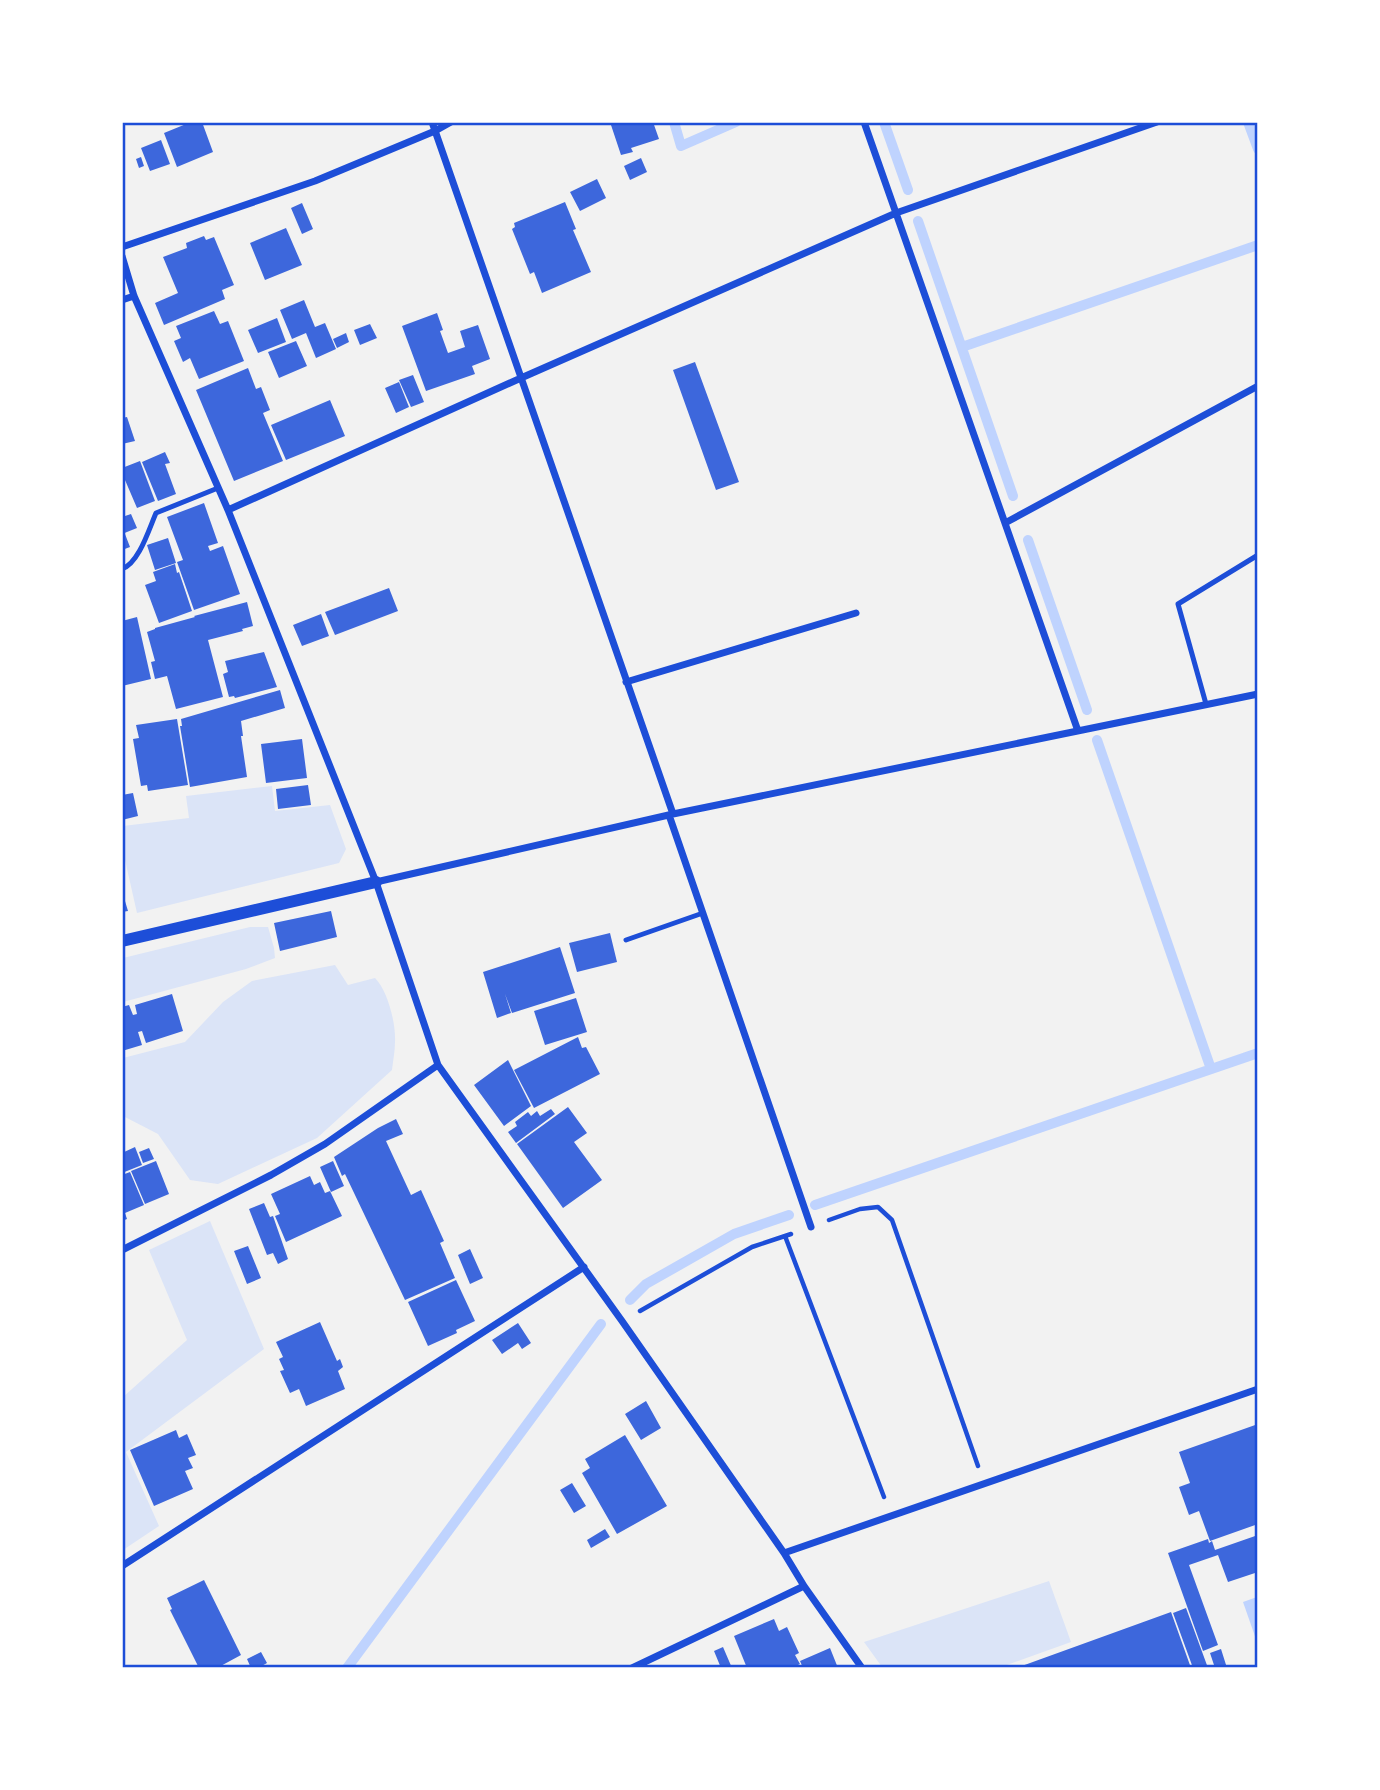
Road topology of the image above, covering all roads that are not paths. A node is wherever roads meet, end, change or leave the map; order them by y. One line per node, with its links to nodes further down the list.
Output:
1 (432, 122): 5 (street)
2 (451, 122): 5 (street)
3 (864, 122): 6 (street)
4 (1157, 122): 6 (street)
5 (435, 131): 7 (street); 11 (street)
6 (896, 213): 11 (street); 15 (street)
7 (122, 247)
8 (122, 256): 9 (street)
9 (134, 296): 10 (street); 13 (street)
10 (122, 300)
11 (521, 378): 14 (street); 19 (street)
12 (1258, 386): 15 (street)
13 (218, 488): 14 (street); 17 (lane)
14 (228, 510): 24 (street)
15 (1005, 523): 22 (street)
16 (1258, 555): 21 (lane)
17 (122, 569)
18 (856, 613): 19 (street)
19 (626, 682): 23 (street)
20 (1258, 694): 21 (street)
21 (1206, 704): 22 (street)
22 (1078, 731): 23 (street)
23 (671, 815): 24 (street); 25 (street)
24 (376, 882): 27 (street); 28 (street)
25 (703, 913): 26 (lane); 29 (street)
26 (626, 940)
27 (122, 941)
28 (438, 1065): 30 (street); 31 (street)
29 (811, 1227)
30 (122, 1250)
31 (584, 1267): 33 (street); 34 (street)
32 (1258, 1389): 33 (street)
33 (785, 1553): 35 (street)
34 (122, 1566)
35 (804, 1586): 36 (street); 37 (street)
36 (632, 1668)
37 (862, 1668)

